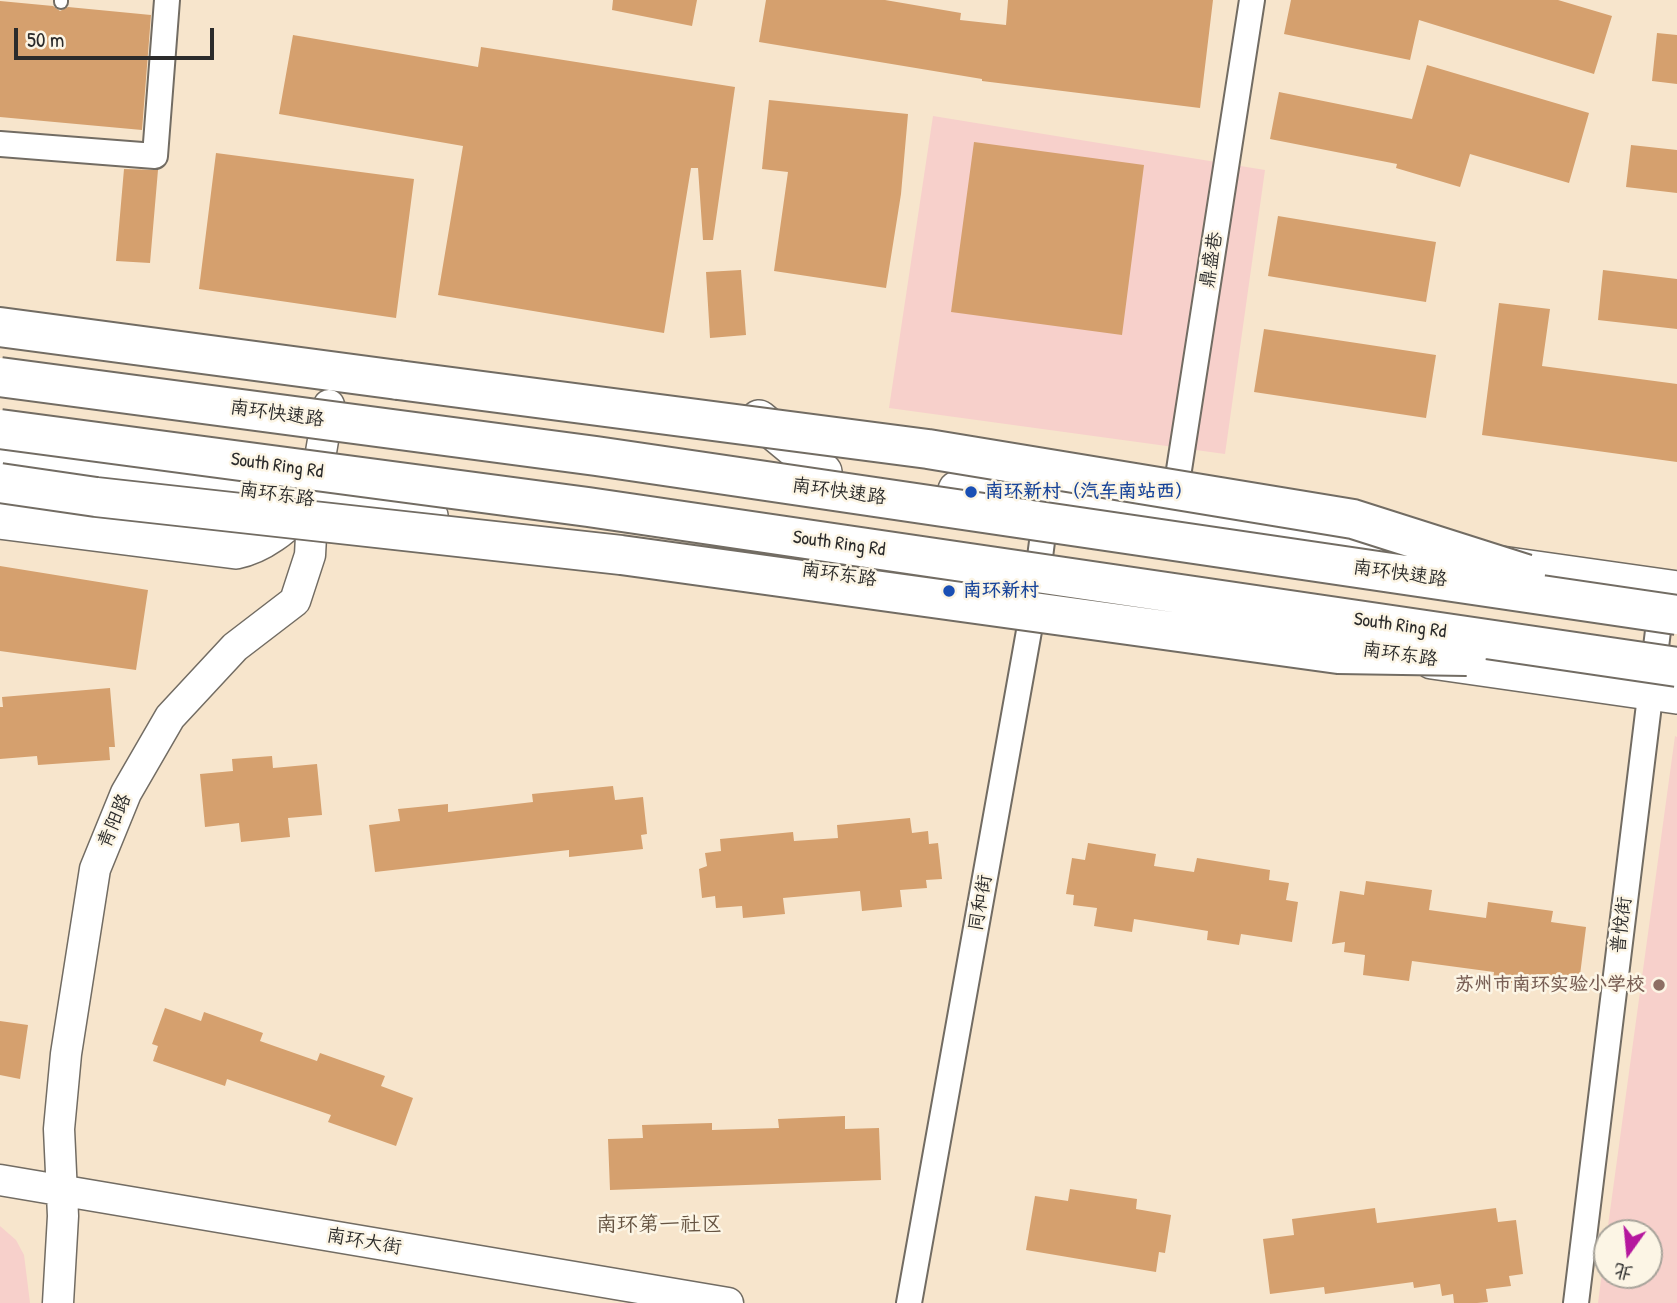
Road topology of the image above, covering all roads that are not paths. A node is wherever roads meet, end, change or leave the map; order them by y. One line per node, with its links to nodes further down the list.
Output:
1 (167, 0): 3 (street)
2 (1252, 0): 16 (street, 鼎盛巷)
3 (0, 144)
4 (0, 314): 11 (main road)
5 (0, 327): 17 (highway, bridge)
6 (0, 360): 8 (main road)
7 (0, 377): 17 (highway, 南环快速路, bridge)
8 (329, 405): 11 (main road); 13 (street, 青阳路)
9 (0, 429): 19 (highway, South Ring Rd, bridge)
10 (0, 457): 13 (main road, 南环东路)
11 (823, 472): 14 (main road)
12 (0, 483): 19 (highway, bridge)
13 (313, 499): 15 (main road); 18 (main road, 南环东路); 22 (street, 青阳路)
14 (1047, 502): 16 (main road); 18 (street, 同和街)
15 (0, 520)
16 (1171, 520): 17 (main road)
17 (1663, 600): 20 (street, 普悦街)
18 (1034, 603): 20 (main road, 南环东路); 25 (street, 同和街)
19 (1626, 659): 20 (highway, South Ring Rd, bridge)
20 (1668, 684): 26 (street, 普悦街)
21 (0, 1180): 22 (street, 南环大街)
22 (62, 1191): 23 (street, 青阳路); 24 (street, 南环大街)
23 (58, 1303)
24 (729, 1303)
25 (909, 1303)
26 (1576, 1303)

